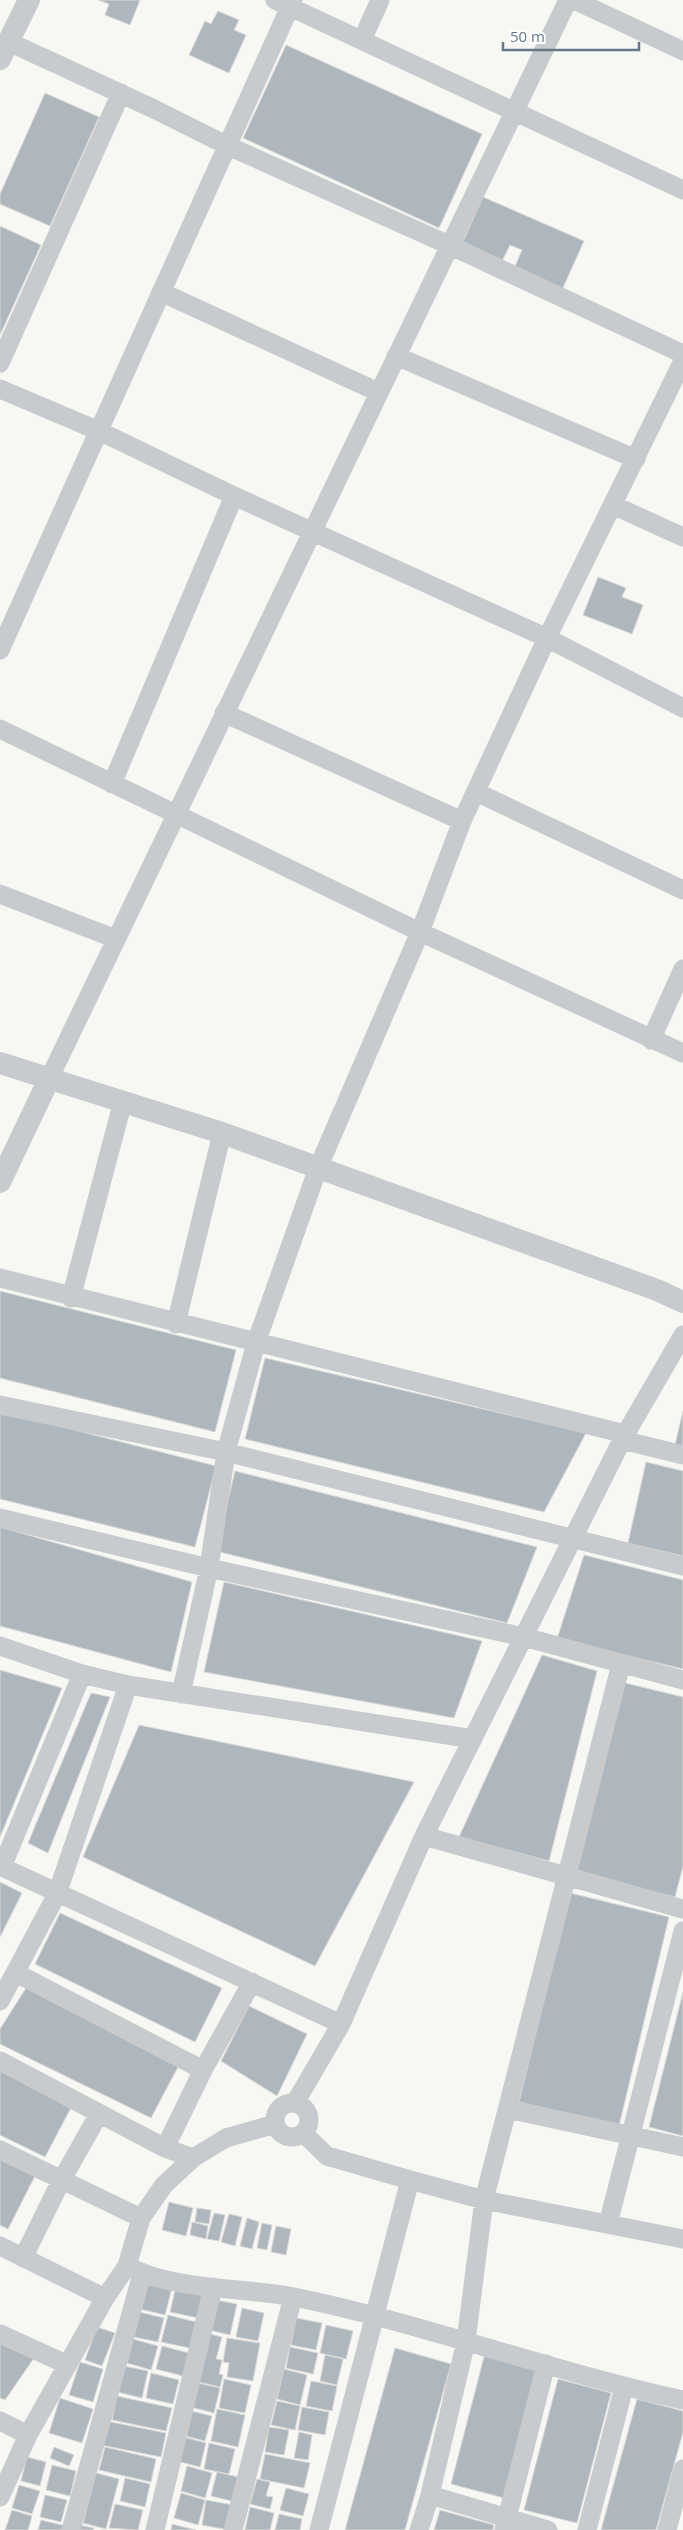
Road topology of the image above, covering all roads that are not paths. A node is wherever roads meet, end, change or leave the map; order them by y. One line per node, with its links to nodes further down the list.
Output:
1 (29, 0): 7 (street)
2 (380, 0): 6 (street)
3 (568, 0): 10 (street)
4 (574, 0): 8 (street)
5 (286, 2): 6 (street); 11 (street)
6 (362, 40): 10 (street)
7 (4, 50): 9 (street)
8 (683, 51)
9 (121, 93): 11 (street); 18 (street)
10 (514, 110): 12 (street); 13 (street)
11 (226, 146): 13 (street); 14 (street)
12 (683, 190)
13 (449, 244): 15 (street); 16 (street)
14 (161, 292): 20 (street); 21 (street)
15 (683, 354)
16 (396, 356): 20 (street); 22 (street)
17 (683, 361): 22 (street)
18 (0, 363)
19 (0, 390): 21 (street)
20 (378, 392): 25 (street)
21 (99, 431): 23 (street); 28 (street)
22 (636, 459): 24 (street)
23 (234, 496): 25 (street); 32 (street)
24 (614, 505): 26 (street); 27 (street)
25 (311, 531): 27 (street); 30 (street)
26 (683, 537)
27 (547, 638): 29 (street); 33 (street)
28 (0, 650)
29 (683, 708)
30 (224, 713): 34 (street); 35 (street)
31 (0, 729): 32 (street)
32 (112, 784): 34 (street)
33 (476, 792): 35 (street); 36 (street)
34 (176, 814): 38 (street); 39 (street)
35 (462, 821): 38 (street)
36 (683, 890)
37 (0, 894): 39 (street)
38 (420, 932): 41 (street); 47 (street)
39 (116, 939): 44 (street)
40 (683, 969): 41 (street)
41 (651, 1040): 42 (street)
42 (683, 1053)
43 (0, 1063): 44 (street)
44 (50, 1077): 45 (street); 48 (street)
45 (123, 1101): 46 (street); 50 (street)
46 (222, 1133): 47 (street); 52 (street)
47 (318, 1168): 51 (street); 54 (street)
48 (0, 1182)
49 (0, 1278): 50 (street)
50 (71, 1298): 52 (street)
51 (683, 1302)
52 (176, 1324): 54 (street)
53 (683, 1335): 56 (street)
54 (256, 1343): 56 (street); 57 (street)
55 (0, 1405): 57 (street)
56 (624, 1437): 58 (street); 60 (street)
57 (226, 1452): 60 (street); 62 (street)
58 (683, 1456)
59 (0, 1518): 62 (street)
60 (574, 1537): 61 (street); 63 (street)
61 (683, 1566)
62 (210, 1568): 63 (street); 69 (street)
63 (524, 1637): 65 (street); 70 (street)
64 (0, 1646): 66 (street)
65 (621, 1664): 67 (street); 73 (street)
66 (82, 1674): 68 (street); 72 (street)
67 (683, 1680)
68 (128, 1685): 69 (street); 74 (street)
69 (181, 1694): 70 (street)
70 (473, 1739): 71 (street)
71 (424, 1836): 73 (street); 80 (street)
72 (1, 1866): 74 (street)
73 (567, 1877): 75 (street); 84 (street)
74 (57, 1894): 77 (street); 78 (street)
75 (683, 1909)
76 (683, 1931): 88 (street)
77 (16, 1973): 79 (street); 82 (street)
78 (252, 1982): 80 (street); 82 (street)
79 (0, 2001)
80 (341, 2024): 83 (street)
81 (0, 2061): 85 (street)
82 (202, 2070): 90 (street)
83 (295, 2103): 86 (street); 87 (street)
84 (508, 2109): 88 (street); 95 (street)
85 (99, 2114): 90 (street); 94 (street)
86 (275, 2124): 87 (street); 92 (street)
87 (303, 2133): 93 (street)
88 (631, 2136): 89 (street); 97 (street)
89 (683, 2147)
90 (164, 2148): 92 (street)
91 (0, 2150): 94 (street)
92 (193, 2158): 96 (street)
93 (410, 2180): 95 (street); 105 (street)
94 (60, 2181): 96 (street); 100 (street)
95 (484, 2200): 97 (street); 107 (street)
96 (141, 2218): 101 (street)
97 (608, 2224): 98 (street)
98 (683, 2239)
99 (0, 2246): 100 (street)
100 (23, 2258): 104 (street)
101 (135, 2270): 102 (street); 104 (street); 118 (street)
102 (212, 2287): 103 (street); 119 (street)
103 (293, 2297): 105 (street); 120 (street)
104 (105, 2298): 109 (street)
105 (376, 2317): 107 (street); 121 (street)
106 (0, 2334): 109 (street)
107 (466, 2341): 108 (street); 115 (street)
108 (546, 2364): 110 (street); 117 (street)
109 (68, 2365): 113 (street)
110 (624, 2387): 111 (street); 124 (street)
111 (683, 2400)
112 (0, 2421): 113 (street)
113 (28, 2435): 116 (street)
114 (683, 2469): 125 (street)
115 (430, 2495): 117 (street); 122 (street)
116 (0, 2497)
117 (506, 2523): 123 (street)
118 (71, 2530)
119 (155, 2530)
120 (233, 2530)
121 (319, 2530)
122 (419, 2530)
123 (548, 2530)
124 (587, 2530)
125 (667, 2530)

